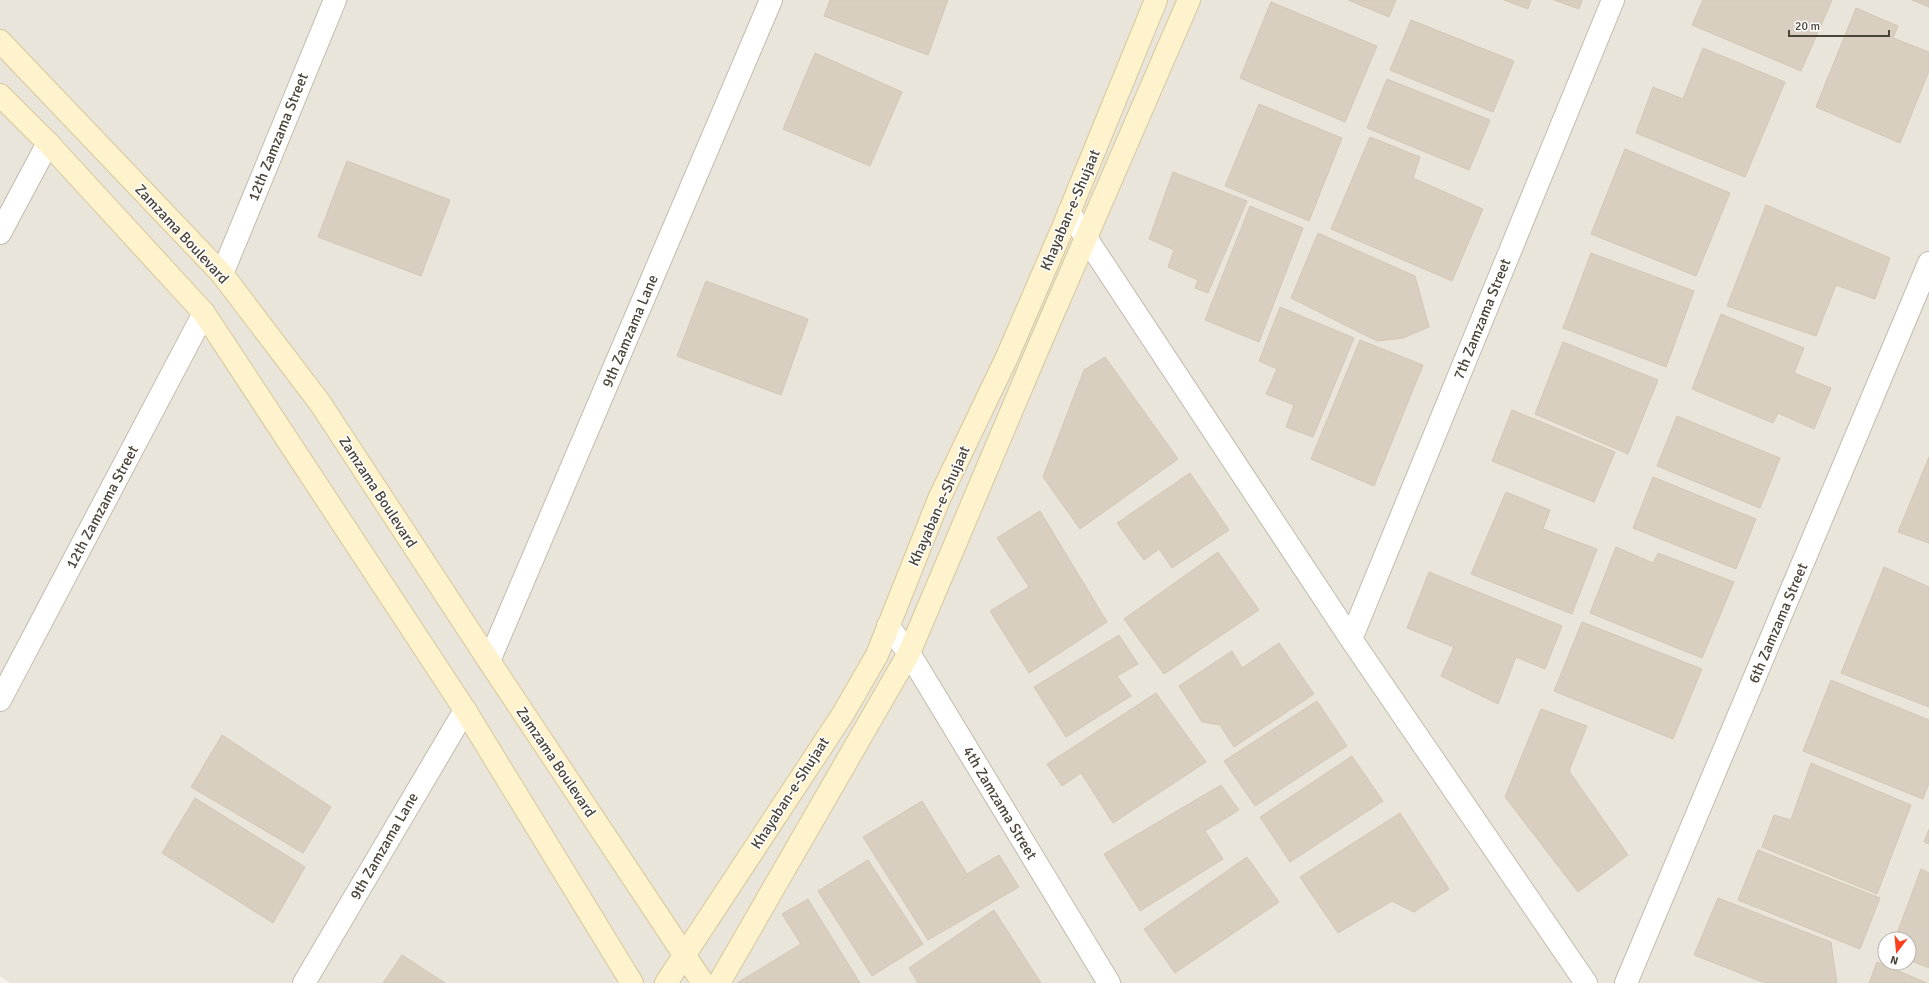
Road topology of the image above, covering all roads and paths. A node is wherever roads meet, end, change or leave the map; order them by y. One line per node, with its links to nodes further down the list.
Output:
1 (335, 0): 13 (street, 12th Zamzama Street)
2 (771, 0): 18 (street, 9th Zamzama Lane)
3 (1156, 0): 9 (main road, Khayaban-e-Shujaat)
4 (1190, 0): 11 (main road, Khayaban-e-Shujaat)
5 (1613, 0): 16 (street, 7th Zamzama Street)
6 (0, 41): 13 (main road, Zamzama Boulevard)
7 (0, 95): 8 (main road)
8 (48, 143): 10 (street); 14 (main road)
9 (1069, 212): 11 (street); 15 (main road, Khayaban-e-Shujaat)
10 (0, 233)
11 (1086, 239): 16 (street); 17 (main road, Khayaban-e-Shujaat)
12 (1929, 263): 29 (street, 6th Zamzama Street)
13 (222, 274): 18 (main road, Zamzama Boulevard)
14 (204, 313): 19 (street, 12th Zamzama Street); 20 (main road)
15 (888, 626): 17 (street, 4th Zamzama Street); 21 (main road, Khayaban-e-Shujaat)
16 (1351, 639): 28 (street)
17 (909, 653): 26 (main road, Khayaban-e-Shujaat); 27 (street, 4th Zamzama Street)
18 (489, 661): 21 (main road, Zamzama Boulevard)
19 (0, 700)
20 (465, 710): 22 (street, 9th Zamzama Lane); 23 (main road)
21 (683, 955): 24 (main road, Khayaban-e-Shujaat); 25 (main road, Zamzama Boulevard)
22 (304, 983)
23 (632, 983)
24 (666, 983)
25 (703, 983)
26 (720, 983)
27 (1109, 983)
28 (1586, 983)
29 (1626, 983)

